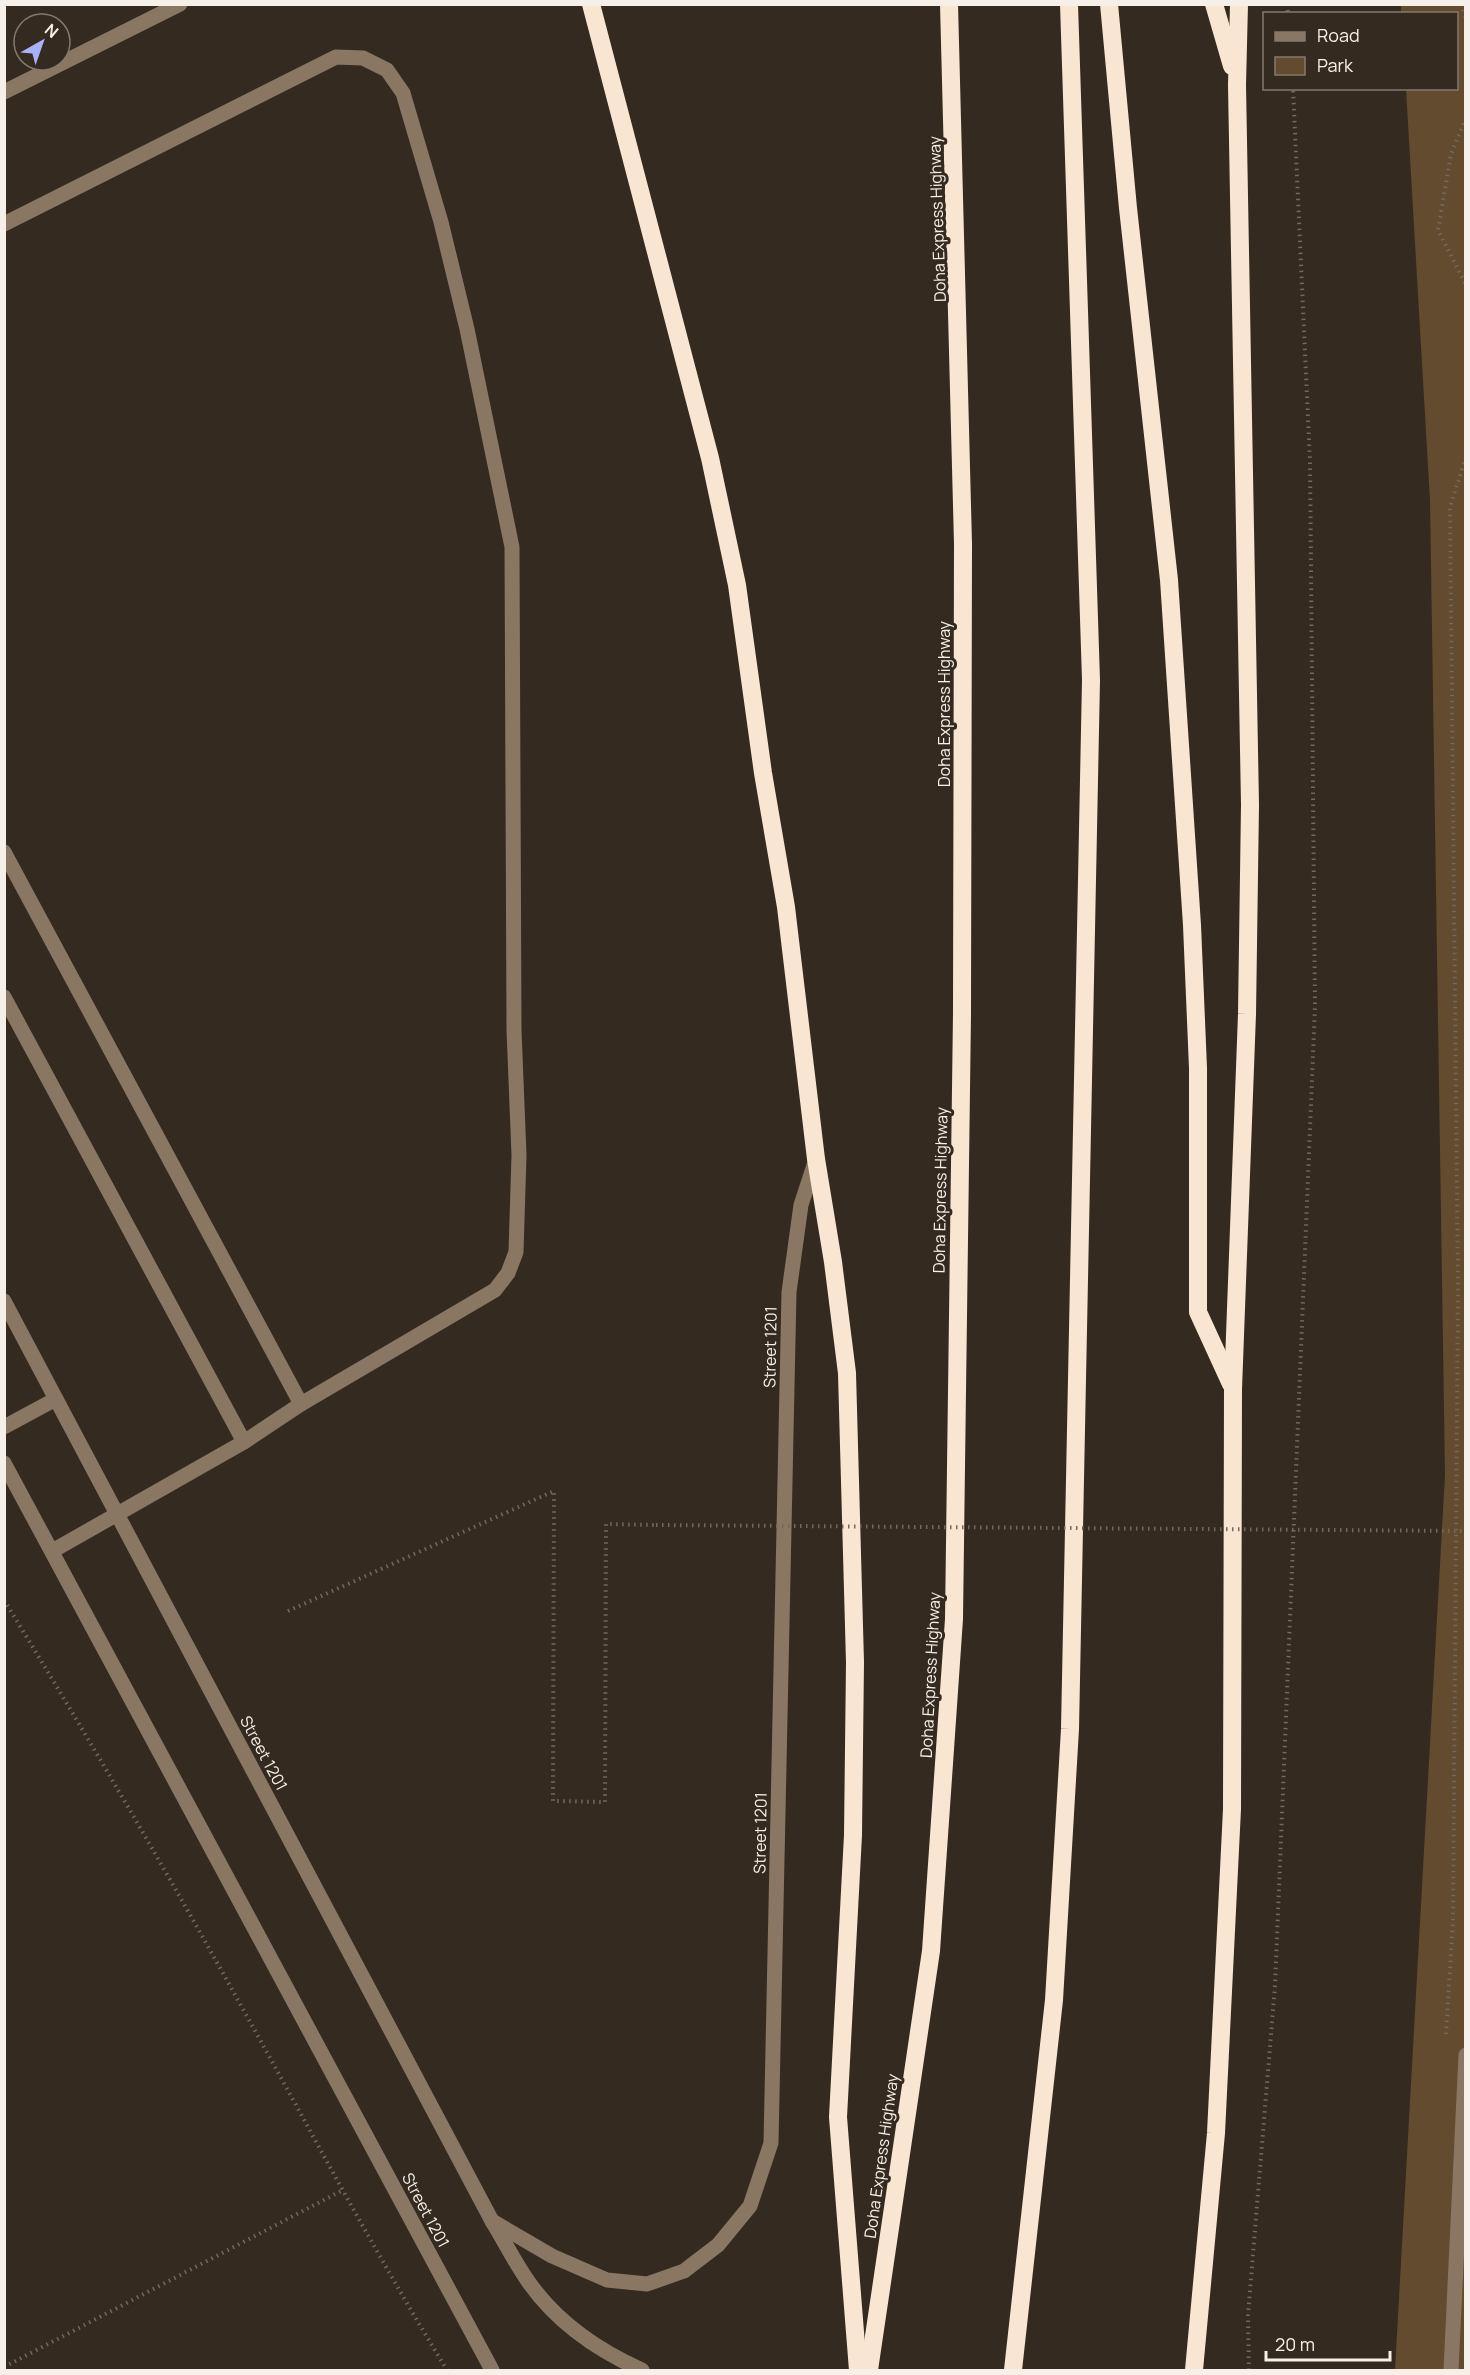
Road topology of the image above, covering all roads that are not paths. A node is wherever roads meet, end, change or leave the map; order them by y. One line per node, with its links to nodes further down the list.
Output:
1 (180, 4): 9 (street)
2 (591, 4): 13 (highway)
3 (949, 4): 28 (highway, Doha Express Highway)
4 (1069, 4): 29 (highway)
5 (1109, 4): 15 (highway)
6 (1214, 4): 8 (highway)
7 (1239, 4): 8 (highway)
8 (1237, 85): 15 (highway)
9 (4, 92)
10 (4, 224): 17 (street)
11 (4, 852): 17 (street)
12 (4, 997): 19 (street)
13 (816, 1159): 24 (street, Street 1201); 27 (highway)
14 (4, 1301): 16 (street, Street 1201)
15 (1233, 1389): 30 (highway)
16 (56, 1399): 18 (street); 21 (street, Street 1201)
17 (301, 1404): 19 (street)
18 (4, 1427)
19 (244, 1442): 21 (street)
20 (4, 1463): 22 (street, Street 1201)
21 (117, 1515): 22 (street); 24 (street, Street 1201)
22 (54, 1550): 25 (street, Street 1201)
23 (1466, 2055): 31 (street)
24 (492, 2221): 26 (street, Street 1201)
25 (492, 2370)
26 (642, 2370)
27 (858, 2370)
28 (869, 2370)
29 (1013, 2370)
30 (1194, 2370)
31 (1451, 2370)

